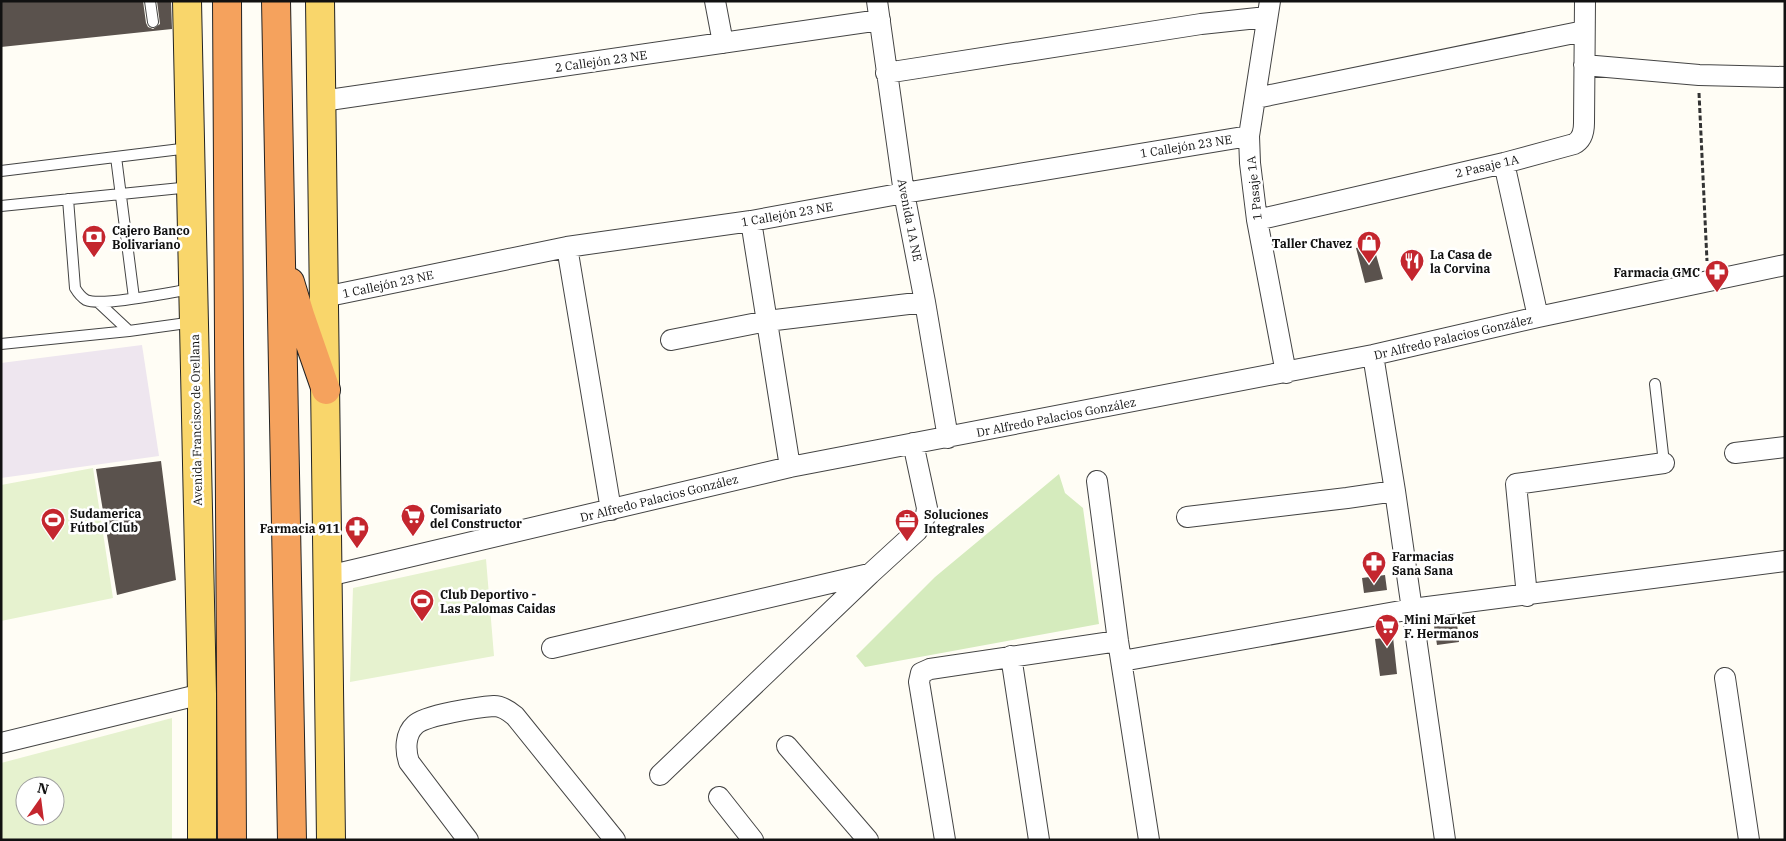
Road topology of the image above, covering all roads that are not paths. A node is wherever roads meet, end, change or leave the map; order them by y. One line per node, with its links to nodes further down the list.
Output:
1 (150, 1): 10 (lane)
2 (188, 1): 19 (main road, Avenida Francisco de Orellana)
3 (227, 1): 74 (highway)
4 (276, 1): 30 (highway)
5 (320, 1): 17 (main road)
6 (715, 1): 12 (street)
7 (1585, 1): 11 (street, 2 Pasaje 1A)
8 (1268, 9): 14 (street); 16 (street, 1 Pasaje 1A)
9 (878, 11): 12 (street, 2 Callejón 23 NE); 14 (street, Avenida 1A NE)
10 (153, 22)
11 (1584, 31): 13 (street, 2 Pasaje 1A); 16 (street)
12 (722, 43): 17 (street, 2 Callejón 23 NE)
13 (1584, 65): 15 (street); 21 (street, 2 Pasaje 1A)
14 (886, 73): 25 (street, Avenida 1A NE)
15 (1785, 78)
16 (1256, 98): 18 (street, 1 Pasaje 1A)
17 (322, 101): 34 (main road)
18 (1250, 136): 25 (street, 1 Callejón 23 NE); 28 (street, 1 Pasaje 1A)
19 (190, 147): 20 (lane); 23 (main road, Avenida Francisco de Orellana)
20 (116, 157): 22 (lane); 24 (lane)
21 (1504, 163): 28 (street, 2 Pasaje 1A); 38 (street)
22 (1, 172)
23 (192, 187): 24 (lane); 33 (main road, Avenida Francisco de Orellana)
24 (121, 193): 26 (lane); 35 (lane)
25 (904, 193): 29 (street, 1 Callejón 23 NE); 37 (street, Avenida 1A NE)
26 (68, 199): 27 (lane); 36 (lane)
27 (1, 206)
28 (1257, 220): 45 (street, 1 Pasaje 1A)
29 (751, 221): 31 (street, 1 Callejón 23 NE); 39 (street)
30 (280, 246): 47 (highway); 75 (highway)
31 (567, 247): 34 (street, 1 Callejón 23 NE); 56 (street)
32 (1785, 265): 38 (street, Dr Alfredo Palacios González)
33 (193, 289): 35 (lane); 40 (main road, Avenida Francisco de Orellana)
34 (324, 297): 47 (main road)
35 (134, 298): 36 (lane)
36 (98, 302): 41 (lane)
37 (925, 302): 39 (street); 48 (street, Avenida 1A NE)
38 (1538, 318): 44 (street, Dr Alfredo Palacios González)
39 (766, 321): 42 (street); 53 (street)
40 (194, 322): 41 (lane); 68 (main road, Avenida Francisco de Orellana)
41 (129, 331): 43 (lane)
42 (671, 340)
43 (1, 344)
44 (1373, 355): 45 (street, Dr Alfredo Palacios González); 55 (street)
45 (1286, 373): 48 (street, Dr Alfredo Palacios González)
46 (1655, 384): 52 (lane)
47 (326, 390): 60 (main road)
48 (948, 438): 49 (street, Dr Alfredo Palacios González)
49 (913, 443): 53 (street, Dr Alfredo Palacios González); 59 (street)
50 (1785, 447): 51 (street)
51 (1735, 453)
52 (1664, 463): 61 (street)
53 (790, 467): 56 (street, Dr Alfredo Palacios González)
54 (1097, 481): 63 (street)
55 (1395, 490): 57 (street); 62 (street)
56 (611, 510): 60 (street, Dr Alfredo Palacios González)
57 (1187, 517)
58 (1785, 561): 61 (street)
59 (870, 574): 64 (street); 71 (street)
60 (328, 576): 76 (main road)
61 (1527, 596): 62 (street)
62 (1412, 609): 66 (street); 84 (street)
63 (1118, 641): 65 (street); 66 (street)
64 (552, 648)
65 (1011, 656): 81 (street); 82 (street)
66 (1122, 661): 83 (street)
67 (1725, 678): 85 (street)
68 (202, 694): 69 (street); 73 (main road, Avenida Francisco de Orellana)
69 (1, 743)
70 (787, 746): 80 (street)
71 (660, 775)
72 (719, 797): 79 (street)
73 (202, 840)
74 (232, 840)
75 (292, 840)
76 (331, 840)
77 (468, 840): 78 (street)
78 (615, 840)
79 (753, 840)
80 (868, 840)
81 (944, 840)
82 (1039, 840)
83 (1149, 840)
84 (1445, 840)
85 (1749, 840)

